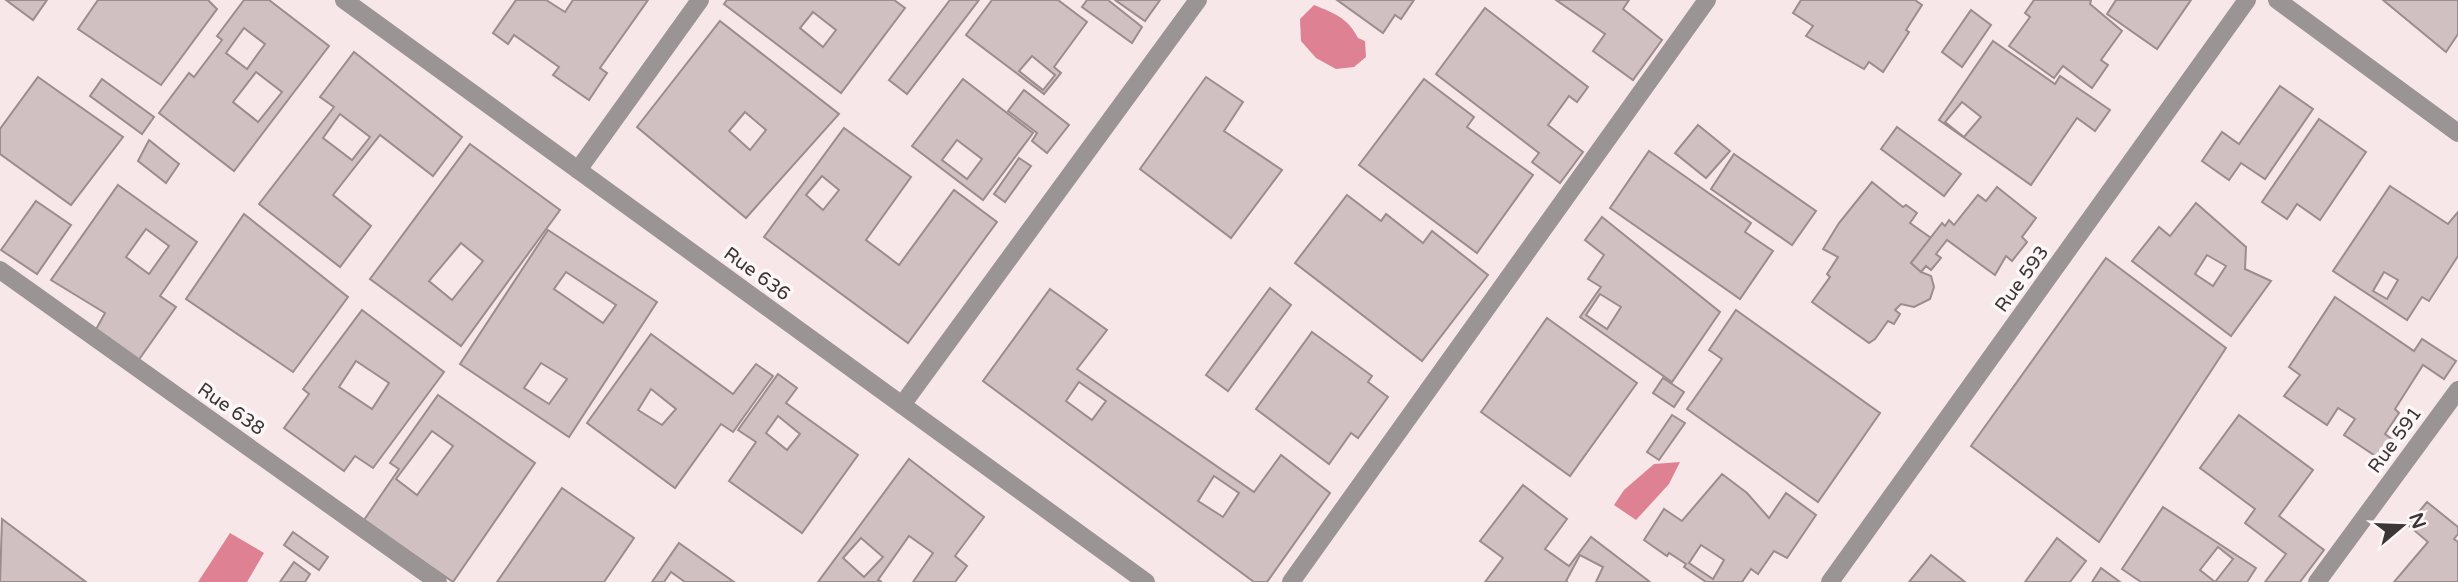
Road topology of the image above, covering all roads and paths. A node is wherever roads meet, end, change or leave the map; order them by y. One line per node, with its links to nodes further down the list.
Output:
1 (344, 0): 8 (street, Rue 636)
2 (700, 0): 8 (street)
3 (1198, 0): 11 (street)
4 (1707, 0): 14 (street)
5 (2247, 0): 15 (street, Rue 593)
6 (2277, 0): 7 (street)
7 (2458, 133)
8 (578, 170): 11 (street, Rue 636)
9 (0, 270): 12 (street, Rue 638)
10 (2458, 390): 16 (street, Rue 591)
11 (902, 405): 13 (street, Rue 636)
12 (438, 582)
13 (1146, 582)
14 (1291, 582)
15 (1830, 582)
16 (2317, 582)

